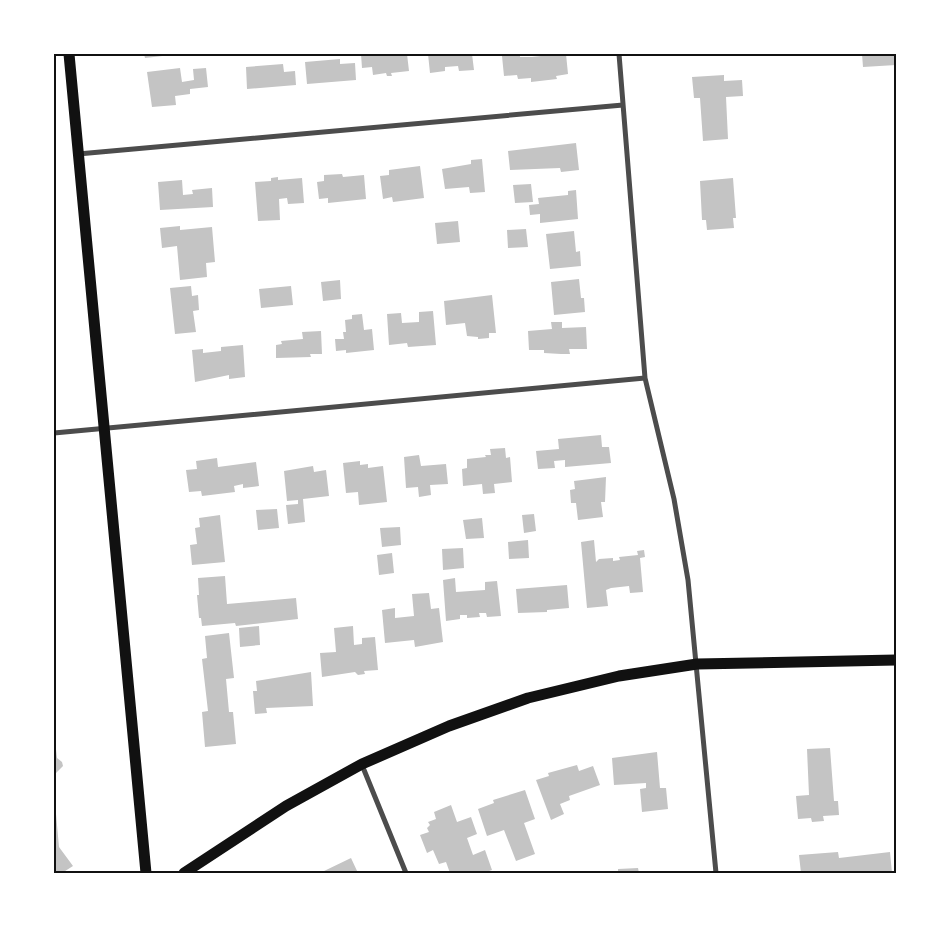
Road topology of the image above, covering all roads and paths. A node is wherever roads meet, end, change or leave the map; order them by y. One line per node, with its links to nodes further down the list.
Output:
1 (69, 54): 4 (main road)
2 (619, 54): 3 (street)
3 (623, 105): 4 (street); 5 (street)
4 (78, 154): 6 (main road)
5 (645, 378): 6 (street); 9 (street)
6 (103, 430): 7 (street); 11 (main road)
7 (54, 433)
8 (896, 660): 9 (main road)
9 (697, 664): 10 (main road); 14 (street)
10 (362, 764): 12 (main road); 13 (street)
11 (146, 873)
12 (184, 873)
13 (406, 873)
14 (716, 873)

